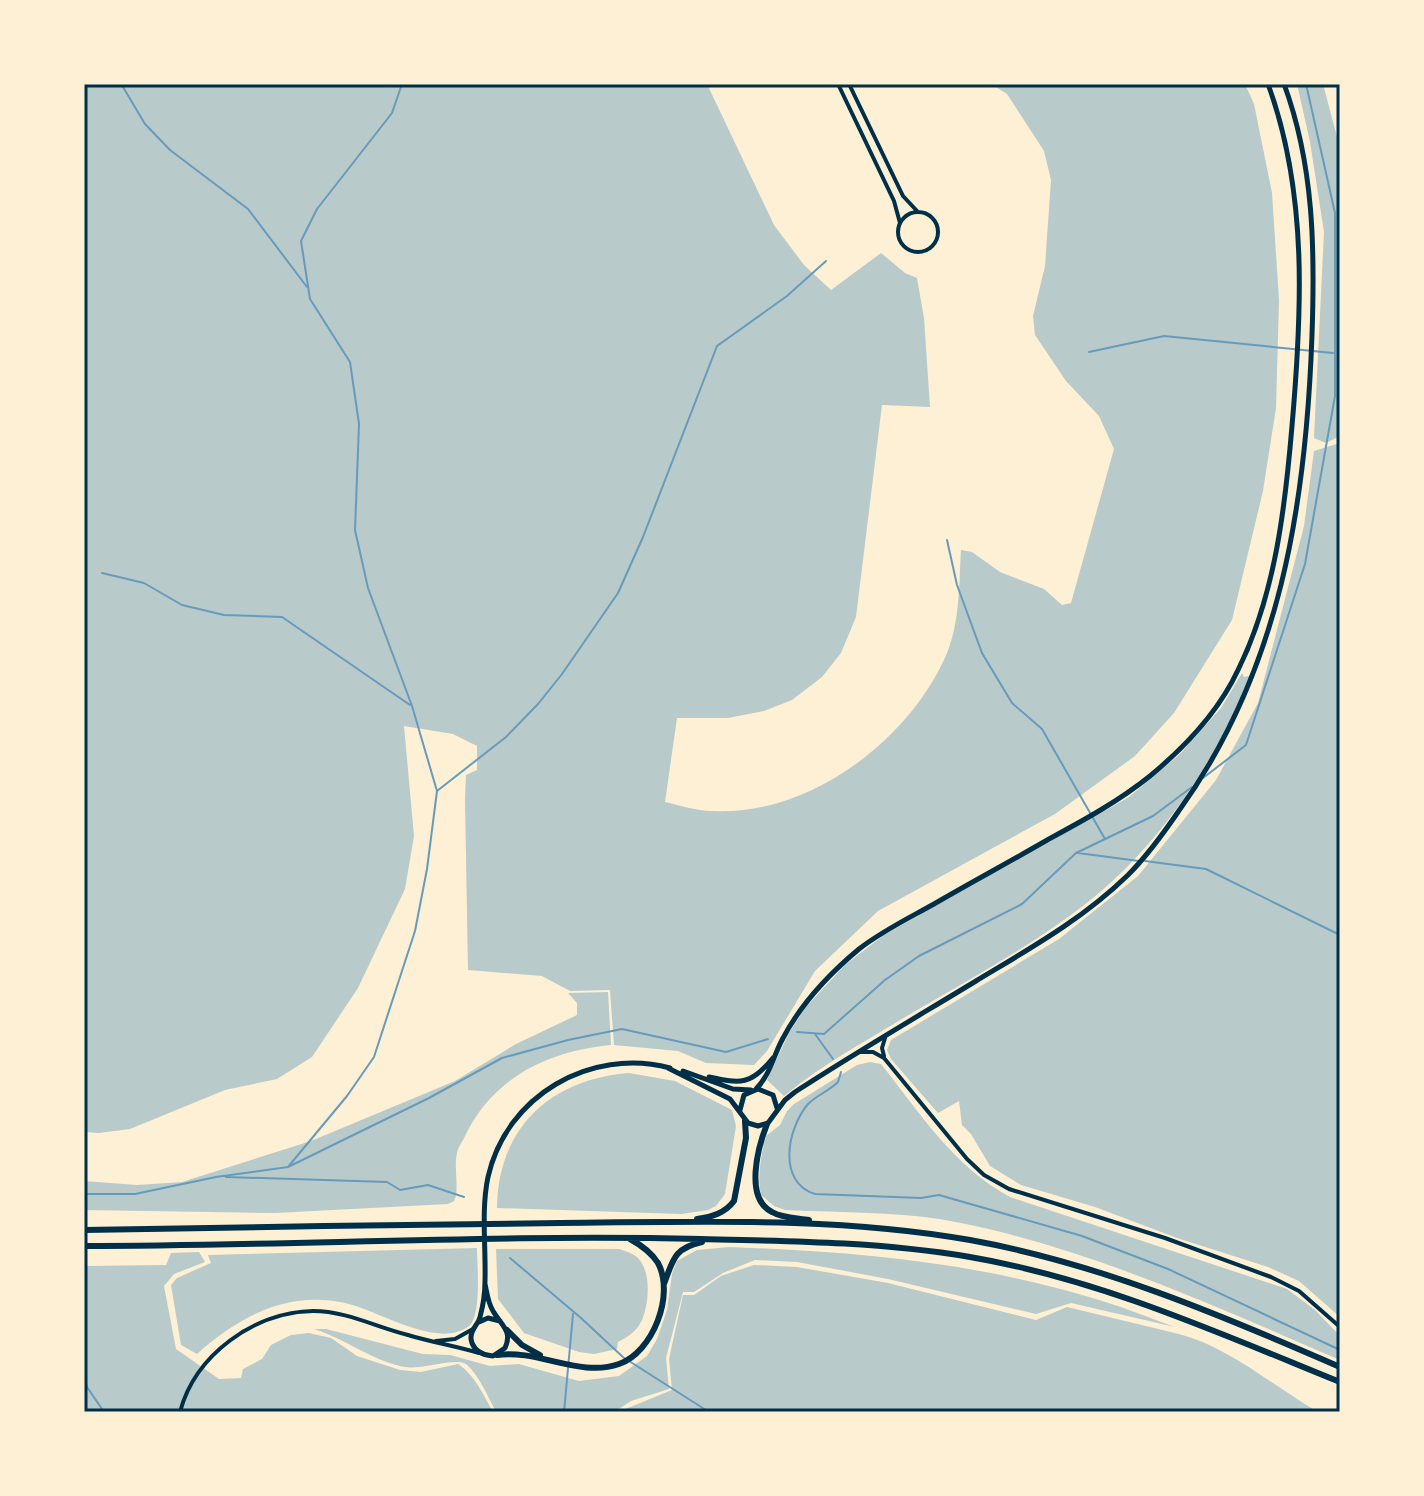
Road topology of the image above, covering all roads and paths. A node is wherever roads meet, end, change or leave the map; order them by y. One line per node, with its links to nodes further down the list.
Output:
1 (838, 84): 6 (street)
2 (849, 84): 5 (street)
3 (1268, 84): 9 (main road)
4 (1284, 84): 7 (main road)
5 (918, 212): 6 (street); 6 (street)
6 (900, 223)
7 (888, 1034): 8 (main road); 10 (street)
8 (857, 1053): 10 (street); 15 (main road)
9 (776, 1054): 12 (main road); 13 (main road)
10 (884, 1058): 28 (street)
11 (668, 1068): 12 (main road); 14 (main road); 24 (main road)
12 (689, 1073): 13 (main road)
13 (753, 1090): 14 (main road); 15 (main road)
14 (740, 1110): 16 (main road)
15 (776, 1113): 17 (main road)
16 (745, 1121): 17 (main road); 18 (highway)
17 (767, 1124): 19 (highway)
18 (665, 1222): 19 (highway); 20 (highway)
19 (832, 1224): 34 (highway)
20 (84, 1230)
21 (627, 1237): 22 (highway); 23 (highway); 25 (highway)
22 (718, 1240): 25 (highway); 35 (highway)
23 (84, 1246)
24 (485, 1284): 26 (main road); 27 (main road)
25 (663, 1287): 33 (highway)
26 (501, 1322): 27 (main road); 29 (main road)
27 (476, 1326): 30 (street); 31 (main road)
28 (1340, 1327)
29 (507, 1330): 32 (main road); 33 (highway)
30 (430, 1341): 31 (street); 36 (street)
31 (481, 1353): 32 (main road)
32 (497, 1355): 33 (highway)
33 (547, 1358)
34 (1340, 1367)
35 (1340, 1382)
36 (180, 1412)

